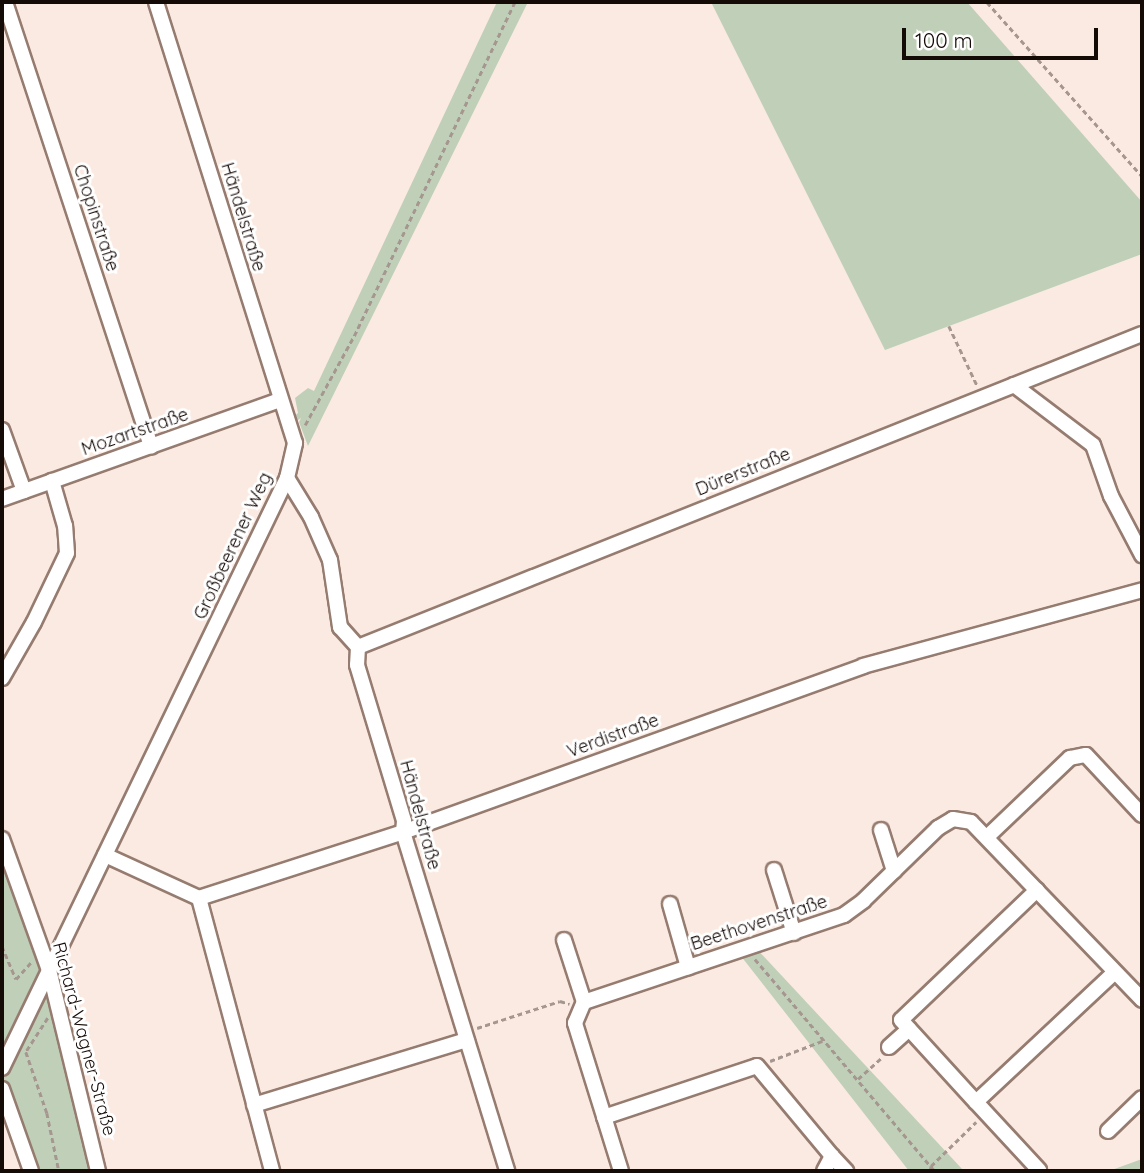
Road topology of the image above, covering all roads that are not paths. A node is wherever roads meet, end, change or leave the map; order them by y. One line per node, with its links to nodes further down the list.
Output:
1 (5, 2): 8 (street, Chopinstraße)
2 (156, 2): 5 (street, Händelstraße)
3 (1142, 334): 4 (street, Dürerstraße)
4 (1014, 385): 13 (street); 15 (street, Dürerstraße)
5 (280, 400): 7 (street, Händelstraße); 8 (street, Mozartstraße)
6 (2, 430): 11 (street)
7 (295, 443): 9 (street, Großbeerener Weg)
8 (152, 447): 10 (street, Mozartstraße)
9 (287, 478): 15 (street, Händelstraße); 22 (street, Großbeerener Weg)
10 (52, 481): 11 (street, Mozartstraße); 16 (street)
11 (24, 491): 12 (street, Mozartstraße)
12 (2, 499)
13 (1142, 555)
14 (1142, 590): 19 (street, Verdistraße)
15 (358, 646): 19 (street, Händelstraße)
16 (2, 678)
17 (1142, 815): 20 (street)
18 (881, 830): 24 (street)
19 (402, 832): 26 (street, Verdistraße); 36 (street, Händelstraße)
20 (987, 837): 24 (street, Beethovenstraße); 25 (street, Beethovenstraße)
21 (2, 839): 31 (street, Richard-Wagner-Straße)
22 (105, 855): 26 (street); 31 (street, Großbeerener Weg)
23 (774, 870): 28 (street)
24 (894, 871): 28 (street, Beethovenstraße)
25 (1037, 890): 32 (street, Beethovenstraße); 35 (street)
26 (200, 898): 41 (street)
27 (670, 904): 30 (street)
28 (794, 933): 30 (street, Beethovenstraße)
29 (564, 940): 34 (street)
30 (688, 967): 34 (street, Beethovenstraße)
31 (49, 970): 38 (street, Großbeerener Weg); 48 (street, Richard-Wagner-Straße)
32 (1115, 972): 33 (street, Beethovenstraße); 42 (street)
33 (1142, 1000)
34 (584, 1002): 43 (street)
35 (909, 1029): 37 (street); 42 (street)
36 (465, 1036): 41 (street); 50 (street, Händelstraße)
37 (889, 1047)
38 (2, 1068)
39 (2, 1089): 47 (street)
40 (1142, 1098): 44 (street)
41 (254, 1105): 49 (street)
42 (981, 1107): 46 (street)
43 (604, 1117): 45 (street); 51 (street)
44 (1108, 1131)
45 (832, 1156): 52 (street); 53 (street)
46 (1039, 1170)
47 (31, 1171)
48 (98, 1171)
49 (272, 1171)
50 (507, 1171)
51 (621, 1171)
52 (824, 1171)
53 (846, 1171)

